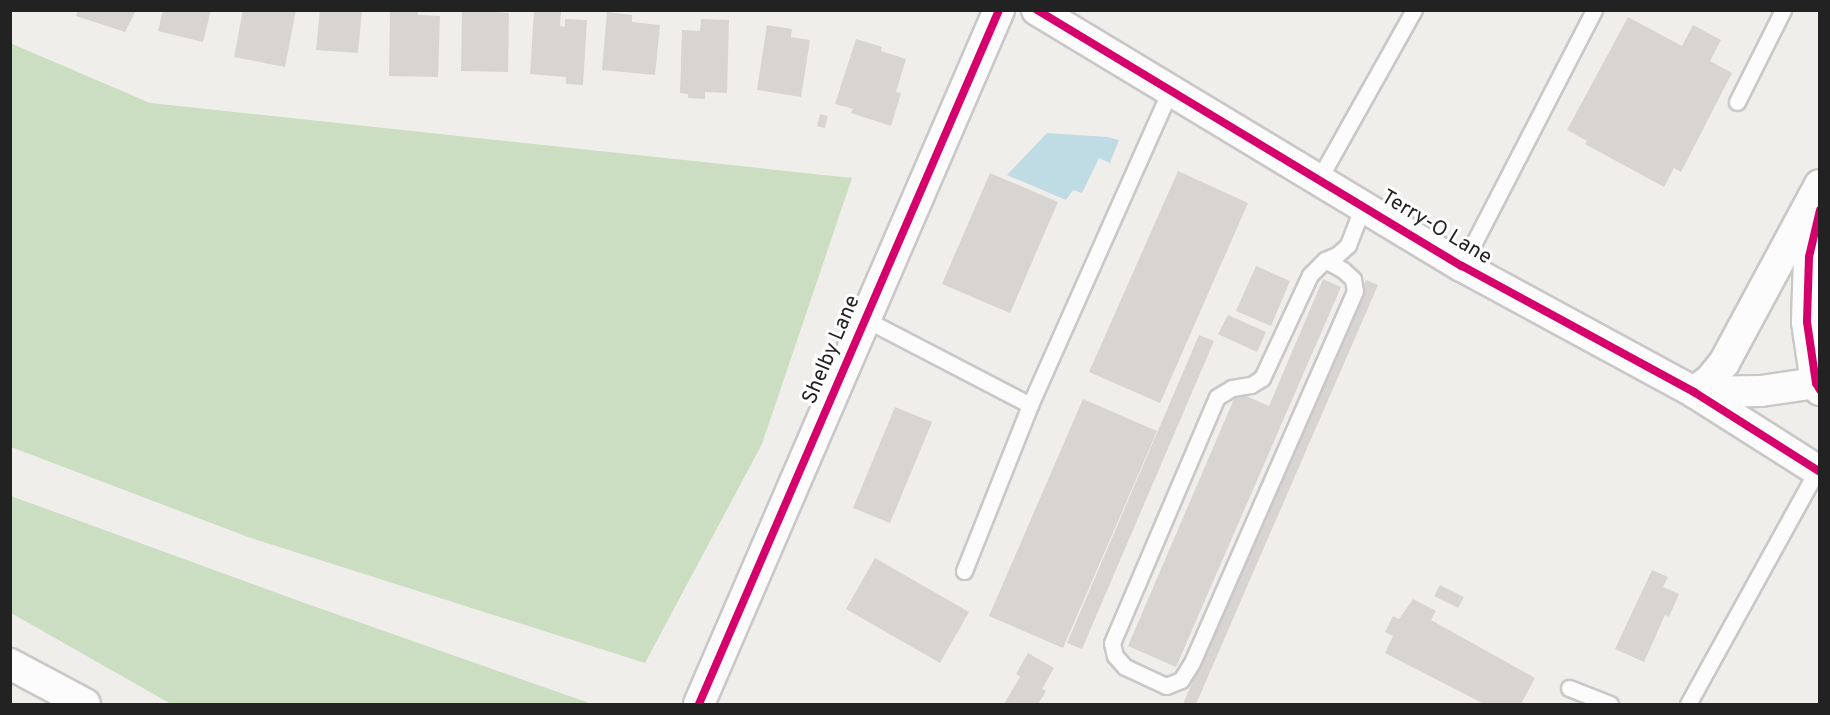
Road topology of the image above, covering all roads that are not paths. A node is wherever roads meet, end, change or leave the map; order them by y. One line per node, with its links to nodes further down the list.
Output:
1 (999, 10): 14 (street, Shelby Lane)
2 (1414, 10): 8 (lane)
3 (1594, 10): 13 (lane)
4 (1783, 10): 7 (lane)
5 (1052, 15): 6 (street, Terry-O Lane)
6 (1170, 91): 8 (street, Terry-O Lane); 17 (lane)
7 (1737, 102)
8 (1319, 179): 10 (street, Terry-O Lane)
9 (1820, 185): 16 (street)
10 (1363, 206): 12 (lane); 13 (street, Terry-O Lane)
11 (1820, 210): 15 (street)
12 (1325, 260): 12 (lane)
13 (1462, 266): 16 (street, Terry-O Lane)
14 (865, 319): 17 (lane); 23 (street, Shelby Lane)
15 (1818, 387): 16 (street)
16 (1694, 392): 18 (street, Terry-O Lane)
17 (1030, 405): 19 (lane)
18 (1818, 471): 25 (lane)
19 (964, 571)
20 (10, 664): 22 (street)
21 (1569, 688): 24 (lane)
22 (85, 705)
23 (699, 705)
24 (1610, 705)
25 (1688, 705)

